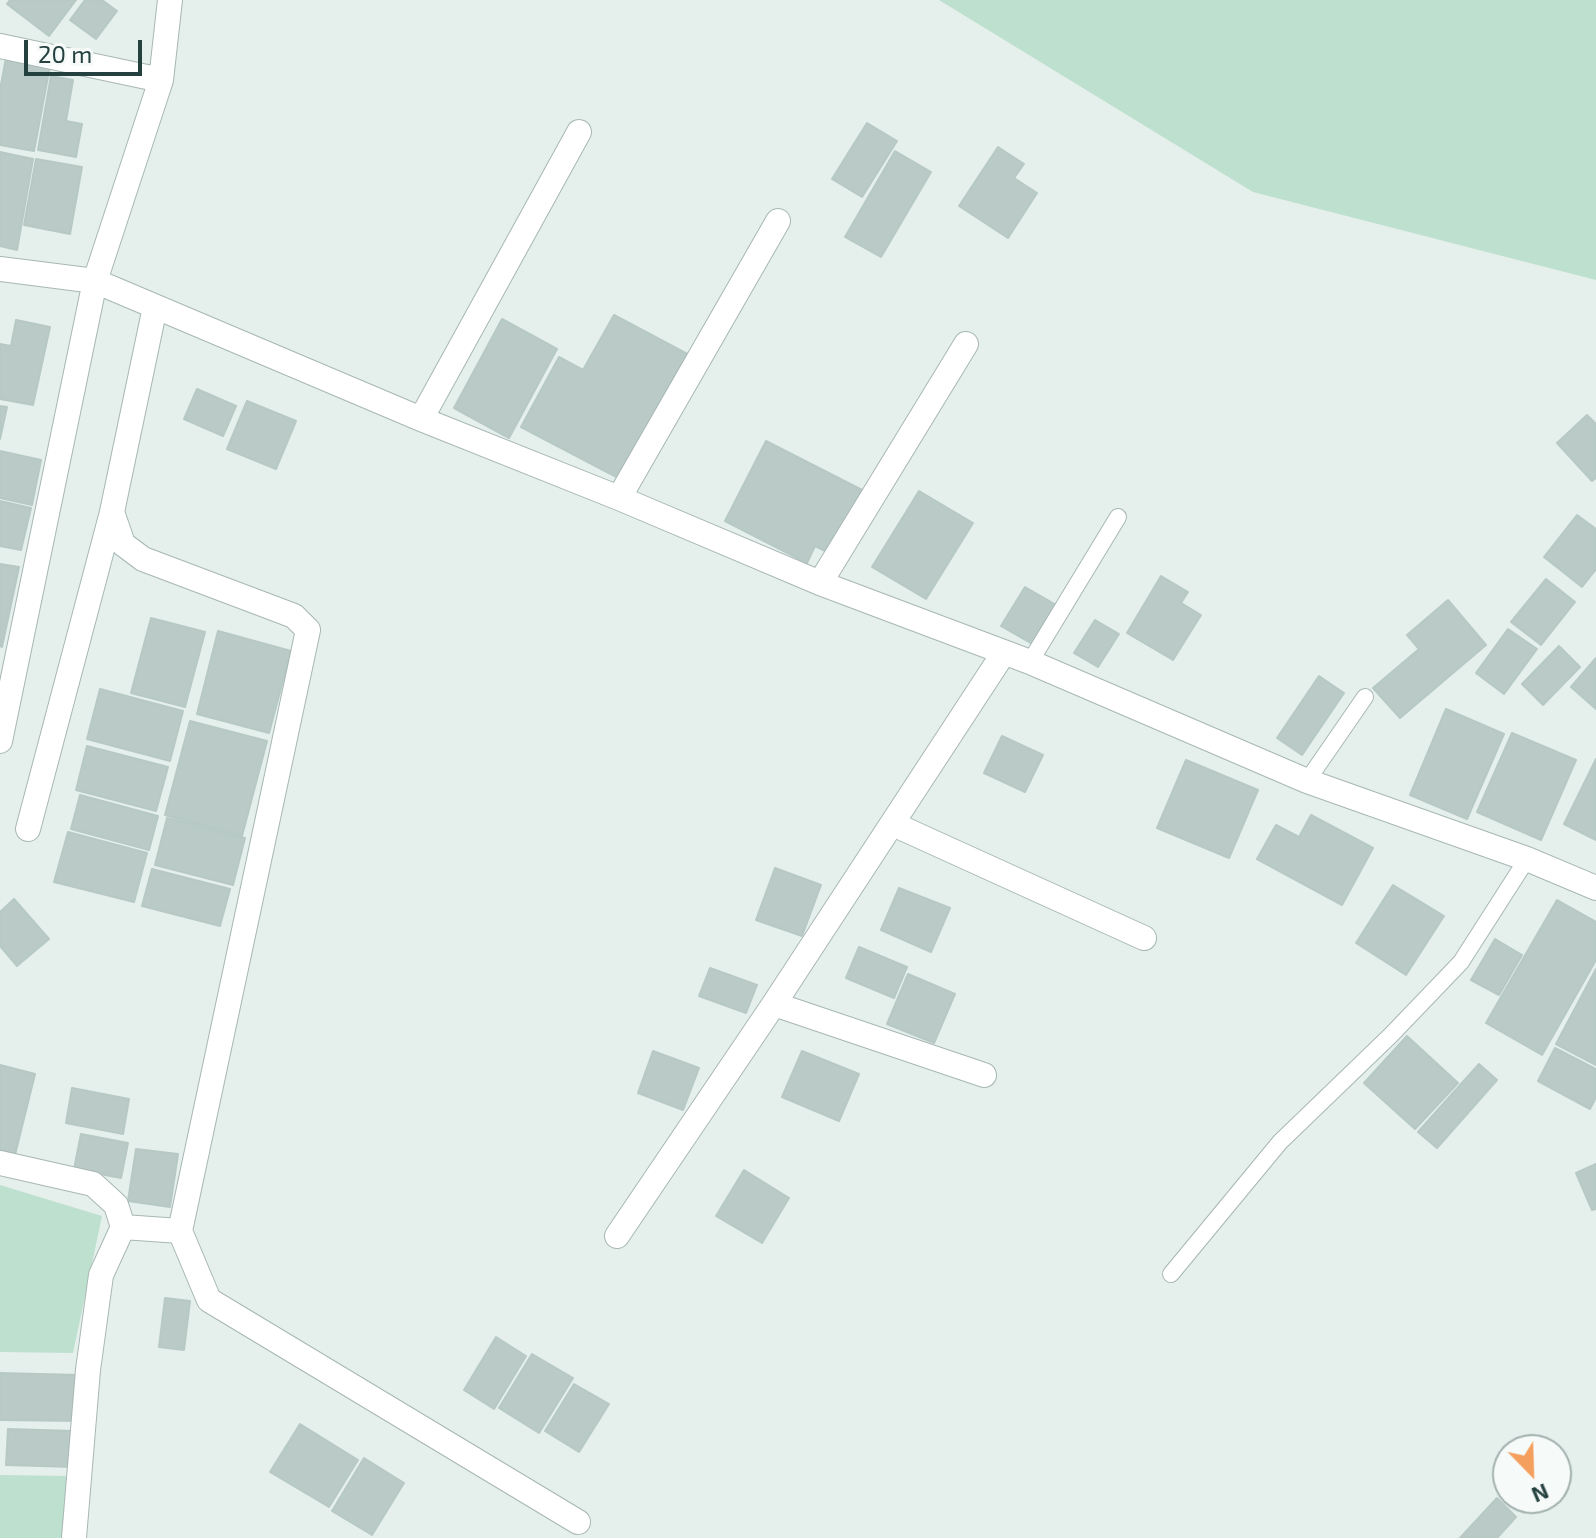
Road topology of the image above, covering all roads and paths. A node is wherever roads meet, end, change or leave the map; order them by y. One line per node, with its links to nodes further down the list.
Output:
1 (170, 0): 3 (street)
2 (0, 46): 3 (street)
3 (161, 80): 7 (street)
4 (579, 132): 10 (street)
5 (778, 221): 11 (street)
6 (0, 269): 7 (street)
7 (95, 281): 8 (street); 18 (street)
8 (155, 307): 10 (street); 12 (street)
9 (966, 344): 14 (street)
10 (421, 419): 11 (street)
11 (619, 498): 14 (street)
12 (112, 512): 21 (street); 29 (street)
13 (1118, 517): 16 (lane)
14 (820, 583): 15 (street)
15 (1003, 654): 16 (street); 20 (street)
16 (1030, 662): 19 (street)
17 (1365, 697): 19 (lane)
18 (0, 741)
19 (1307, 781): 22 (street)
20 (893, 824): 24 (street); 25 (street)
21 (28, 829)
22 (1527, 859): 23 (street); 31 (lane)
23 (1596, 888)
24 (1144, 938)
25 (774, 1004): 26 (street); 30 (street)
26 (984, 1075)
27 (0, 1163): 28 (street)
28 (123, 1227): 29 (street); 33 (street)
29 (180, 1231): 32 (street)
30 (617, 1236)
31 (1171, 1274)
32 (578, 1522)
33 (74, 1538)

